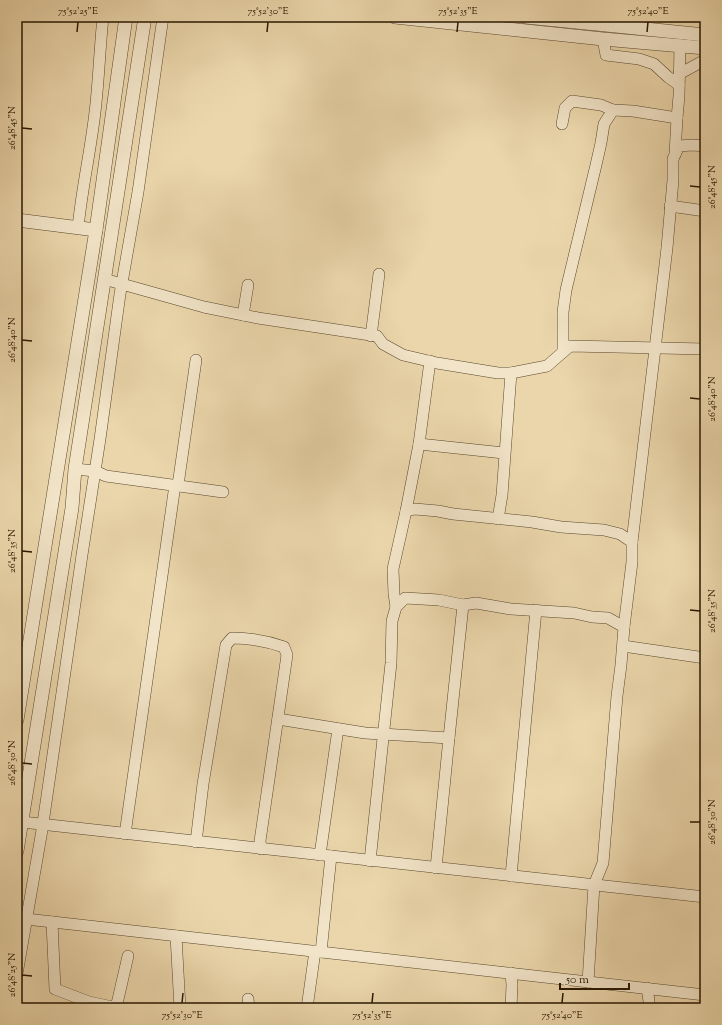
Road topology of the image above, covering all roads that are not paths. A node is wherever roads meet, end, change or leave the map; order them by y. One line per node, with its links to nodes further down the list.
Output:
1 (103, 17): 21 (street)
2 (126, 17): 22 (street)
3 (145, 17): 25 (street)
4 (163, 17): 26 (street)
5 (395, 17): 8 (street)
6 (530, 17): 7 (street)
7 (705, 35)
8 (604, 39): 9 (street); 12 (street)
9 (680, 45): 10 (street); 12 (street)
10 (705, 48)
11 (705, 60): 12 (street)
12 (679, 79): 14 (street)
13 (613, 110): 14 (street); 15 (street); 32 (street)
14 (676, 118): 17 (street)
15 (562, 124)
16 (705, 146): 17 (street)
17 (675, 154): 18 (street)
18 (670, 206): 19 (street); 30 (street)
19 (705, 211)
20 (17, 220): 21 (street)
21 (78, 228): 22 (street)
22 (96, 230): 24 (street)
23 (379, 274): 29 (street)
24 (88, 276): 25 (street); 52 (street)
25 (104, 279): 26 (street); 38 (street)
26 (122, 283): 28 (street); 39 (street)
27 (248, 285): 28 (street)
28 (243, 315): 29 (street)
29 (371, 336): 34 (street)
30 (656, 348): 31 (street); 32 (street); 44 (street)
31 (705, 349)
32 (563, 352): 35 (street)
33 (196, 360): 40 (street)
34 (430, 362): 35 (street); 36 (street)
35 (511, 373): 37 (street)
36 (419, 444): 37 (street); 42 (street)
37 (504, 452): 43 (street)
38 (75, 469): 39 (street); 56 (street)
39 (95, 471): 40 (street); 57 (street)
40 (177, 485): 41 (street); 58 (street)
41 (223, 492)
42 (406, 511): 43 (street); 46 (street)
43 (498, 519): 44 (street)
44 (632, 542): 48 (street)
45 (463, 605): 46 (street); 47 (street); 55 (street)
46 (396, 607): 54 (street)
47 (536, 610): 48 (street); 65 (street)
48 (624, 627): 49 (street)
49 (623, 646): 50 (street); 66 (street)
50 (705, 658)
51 (278, 719): 53 (street); 59 (street); 60 (street)
52 (17, 720)
53 (338, 729): 54 (street); 62 (street)
54 (383, 733): 55 (street); 63 (street)
55 (449, 738): 64 (street)
56 (22, 822): 57 (street); 61 (street)
57 (42, 825): 58 (street); 68 (street)
58 (125, 834): 59 (street)
59 (196, 842): 60 (street)
60 (261, 849): 62 (street)
61 (17, 851)
62 (325, 856): 63 (street); 71 (street)
63 (370, 861): 64 (street)
64 (436, 868): 65 (street)
65 (511, 876): 66 (street)
66 (594, 885): 67 (street); 75 (street)
67 (705, 897)
68 (21, 919): 69 (street); 74 (street)
69 (52, 922): 70 (street); 78 (street)
70 (176, 936): 71 (street); 80 (street)
71 (318, 952): 73 (street); 81 (street)
72 (128, 956): 79 (street)
73 (510, 973): 75 (street); 82 (street)
74 (17, 974)
75 (588, 982): 76 (street)
76 (646, 988): 77 (street); 83 (street)
77 (705, 995)
78 (88, 1005): 79 (street)
79 (116, 1008)
80 (180, 1008)
81 (307, 1008)
82 (510, 1008)
83 (649, 1008)

